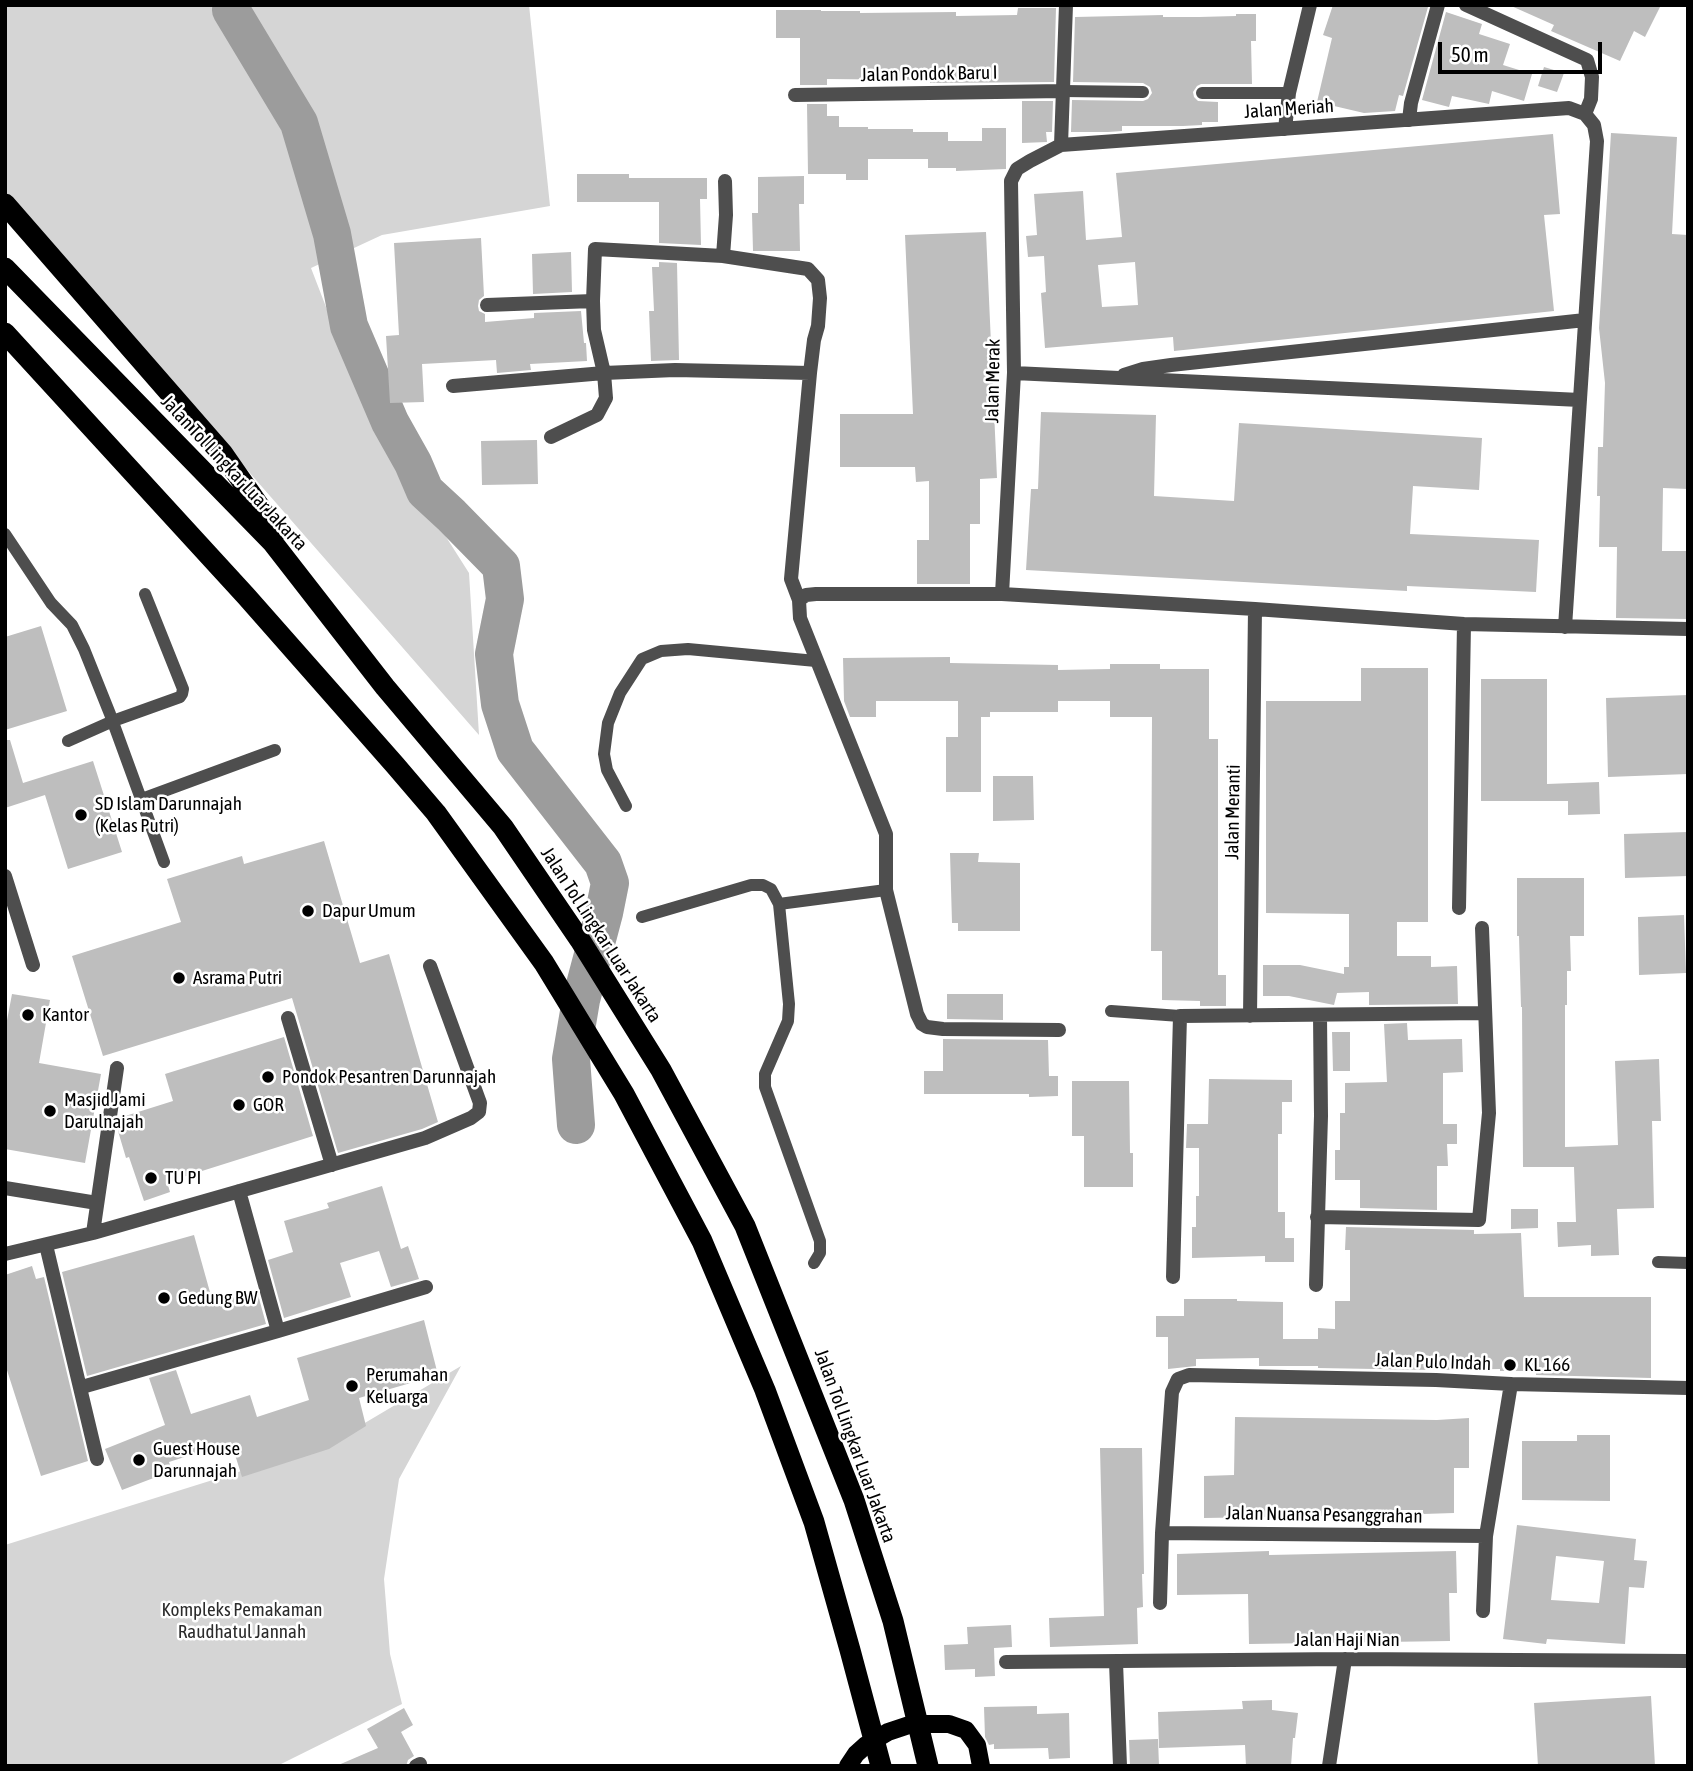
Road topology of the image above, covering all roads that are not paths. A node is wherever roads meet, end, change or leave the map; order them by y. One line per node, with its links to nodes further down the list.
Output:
1 (1066, 5): 5 (street)
2 (1310, 5): 8 (street)
3 (1438, 5): 11 (street)
4 (1466, 5): 10 (street)
5 (1063, 91): 6 (lane); 9 (street, Jalan Pondok Baru I); 13 (street)
6 (1143, 92)
7 (1202, 93): 8 (lane)
8 (1289, 93): 12 (street)
9 (796, 95)
10 (1585, 114): 11 (street, Jalan Meriah); 21 (street)
11 (1409, 120): 12 (street, Jalan Meriah)
12 (1284, 129): 13 (street, Jalan Meriah)
13 (1061, 145): 14 (street, Jalan Meriah)
14 (1017, 169): 25 (street, Jalan Merak)
15 (725, 181): 17 (street)
16 (5, 204): 31 (highway)
17 (723, 256): 19 (street); 24 (street)
18 (5, 268): 31 (highway, Jalan Tol Lingkar Luar Jakarta)
19 (593, 301): 20 (street); 23 (street)
20 (487, 305)
21 (1585, 320): 26 (street); 28 (street)
22 (5, 333): 90 (highway)
23 (604, 373): 24 (street); 27 (street); 29 (street)
24 (810, 373): 34 (street)
25 (1014, 373): 26 (street); 33 (street, Jalan Merak)
26 (1114, 378): 28 (street)
27 (453, 386)
28 (1580, 400): 37 (street)
29 (551, 437)
30 (5, 534): 40 (lane)
31 (273, 543): 91 (highway, Jalan Tol Lingkar Luar Jakarta)
32 (145, 594): 40 (lane)
33 (1002, 594): 34 (street); 35 (street)
34 (799, 600): 39 (street)
35 (1255, 609): 36 (street); 58 (street, Jalan Meranti)
36 (1464, 624): 37 (street); 49 (street)
37 (1565, 627): 38 (street)
38 (1688, 629)
39 (816, 661): 44 (lane); 47 (street)
40 (113, 721): 41 (lane); 43 (lane)
41 (68, 741)
42 (275, 750): 43 (lane)
43 (142, 799): 45 (lane)
44 (626, 806)
45 (164, 862)
46 (5, 876): 52 (street)
47 (886, 890): 48 (lane); 60 (street)
48 (779, 904): 50 (lane); 71 (lane)
49 (1459, 908)
50 (642, 917)
51 (1482, 928): 55 (street)
52 (33, 965)
53 (430, 966): 62 (street)
54 (1111, 1011): 57 (lane)
55 (1485, 1013): 56 (street); 66 (street)
56 (1320, 1015): 58 (street); 66 (street)
57 (1180, 1016): 58 (street); 73 (street)
58 (1250, 1016)
59 (288, 1018): 62 (street)
60 (1059, 1030)
61 (117, 1068): 65 (street)
62 (332, 1165): 64 (street)
63 (5, 1188): 65 (street)
64 (239, 1191): 67 (street); 76 (street)
65 (97, 1203): 67 (street)
66 (1317, 1217): 74 (street)
67 (93, 1233): 68 (street)
68 (47, 1245): 69 (street); 78 (street)
69 (5, 1254)
70 (1658, 1262): 72 (lane)
71 (814, 1263)
72 (1688, 1263)
73 (1173, 1277)
74 (1316, 1285)
75 (426, 1287): 76 (street)
76 (278, 1331): 78 (street)
77 (1511, 1384): 79 (street, Jalan Pulo Indah); 81 (street, Jalan Pulo Indah); 82 (street)
78 (82, 1387): 80 (street)
79 (1688, 1388)
80 (97, 1459)
81 (1162, 1533): 82 (street, Jalan Nuansa Pesanggrahan); 83 (street)
82 (1486, 1536): 84 (street)
83 (1160, 1603)
84 (1483, 1611)
85 (1345, 1659): 86 (street, Jalan Haji Nian); 88 (street, Jalan Haji Nian); 94 (street)
86 (1688, 1661)
87 (1006, 1662): 88 (street, Jalan Haji Nian)
88 (1116, 1662): 93 (street)
89 (848, 1766): 92 (main road)
90 (881, 1766)
91 (928, 1766)
92 (981, 1766)
93 (1120, 1766)
94 (1329, 1766)

